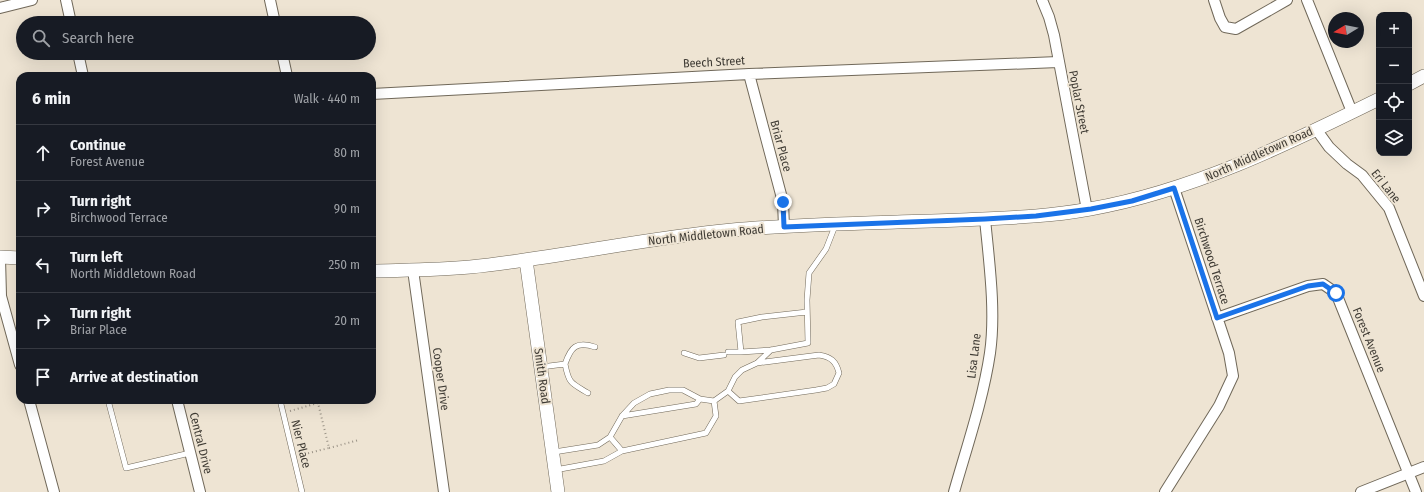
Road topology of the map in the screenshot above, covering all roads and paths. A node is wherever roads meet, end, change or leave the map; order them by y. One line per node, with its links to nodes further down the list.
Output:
1 (32, 0): 8 (street)
2 (66, 0): 9 (street)
3 (270, 0): 10 (street)
4 (1042, 0): 13 (street, Poplar Street)
5 (1214, 0): 6 (street)
6 (1287, 0)
7 (1307, 0): 21 (street)
8 (0, 8)
9 (69, 16)
10 (273, 16)
11 (79, 60): 14 (street)
12 (284, 60): 15 (street)
13 (1058, 62): 16 (street, Beech Street); 24 (street, Poplar Street)
14 (81, 72)
15 (286, 72)
16 (749, 74): 19 (street, Beech Street); 27 (street, Briar Place)
17 (1424, 76): 18 (street)
18 (1412, 82)
19 (376, 94)
20 (1376, 100): 21 (street, North Middletown Road)
21 (1352, 112): 22 (street, North Middletown Road)
22 (1316, 129): 23 (street, North Middletown Road); 33 (street, Eri Lane)
23 (1174, 188): 24 (street, North Middletown Road); 35 (street, Birchwood Terrace)
24 (1086, 210): 25 (street, North Middletown Road)
25 (985, 219): 26 (street, North Middletown Road); 71 (street, Lisa Lane)
26 (836, 225): 27 (street, North Middletown Road); 34 (lane)
27 (784, 227): 30 (street, North Middletown Road)
28 (0, 257): 29 (street); 37 (street)
29 (16, 258)
30 (526, 260): 31 (street, North Middletown Road); 43 (street, Smith Road)
31 (413, 270): 32 (street, North Middletown Road); 69 (street, Cooper Drive)
32 (376, 271)
33 (1424, 296)
34 (807, 312): 38 (lane); 39 (lane)
35 (1217, 318): 65 (street, Forest Avenue); 72 (street, Birchwood Terrace)
36 (595, 347): 42 (lane)
37 (16, 350)
38 (771, 350): 39 (lane); 41 (lane)
39 (741, 352): 40 (lane)
40 (684, 353)
41 (757, 363): 44 (lane); 44 (lane)
42 (565, 364): 43 (lane); 45 (lane)
43 (540, 367): 61 (street, Smith Road)
44 (728, 391): 47 (lane)
45 (588, 393)
46 (700, 400): 47 (lane); 55 (lane); 55 (lane)
47 (714, 401): 59 (lane)
48 (31, 404): 66 (street)
49 (109, 404): 60 (lane)
50 (179, 404): 60 (street, Central Drive)
51 (281, 404): 62 (lane, Nier Place)
52 (314, 404): 54 (path)
53 (318, 404): 58 (path)
54 (290, 411)
55 (622, 416): 56 (lane)
56 (610, 437): 59 (lane); 61 (lane)
57 (359, 440): 58 (path)
58 (329, 448): 62 (path)
59 (622, 451): 64 (lane)
60 (190, 453): 67 (street, Central Drive)
61 (552, 453): 64 (street, Smith Road)
62 (294, 457): 68 (lane, Nier Place)
63 (1424, 467): 65 (street)
64 (555, 470): 70 (street, Smith Road)
65 (1409, 473): 73 (street); 74 (street, Forest Avenue)
66 (54, 492)
67 (200, 492)
68 (302, 492)
69 (444, 492)
70 (558, 492)
71 (954, 492)
72 (1165, 492)
73 (1361, 492)
74 (1416, 492)

